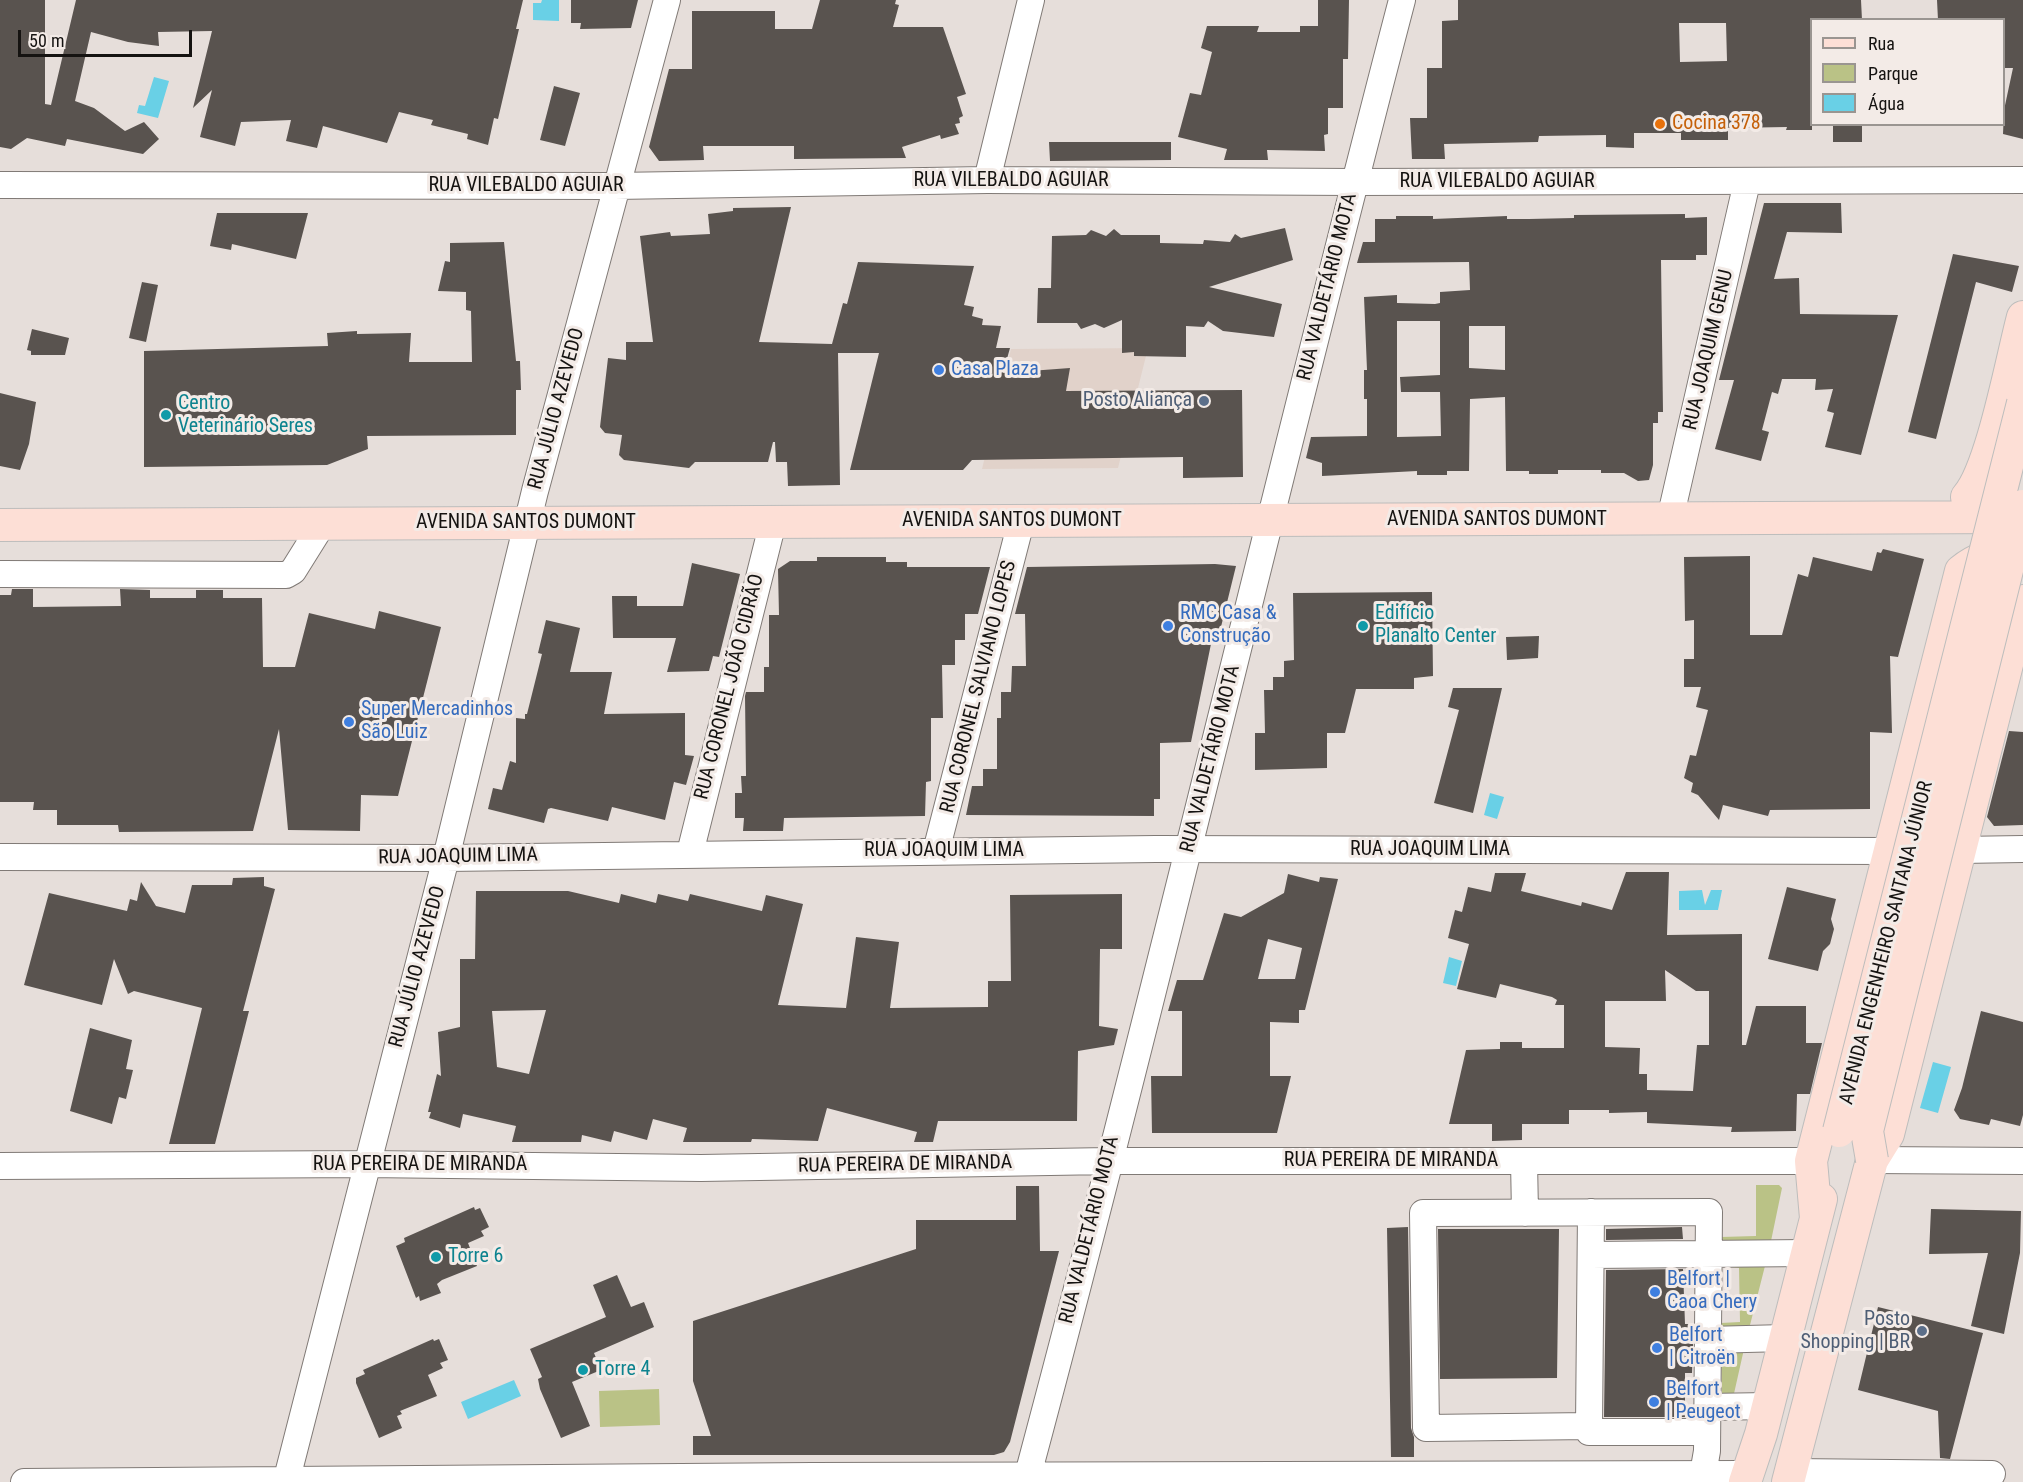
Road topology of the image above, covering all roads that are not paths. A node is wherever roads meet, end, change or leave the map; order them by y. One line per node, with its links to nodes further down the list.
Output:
1 (667, 0): 9 (street, RUA JÚLIO AZEVEDO)
2 (1031, 0): 4 (street)
3 (1402, 0): 6 (street, RUA VALDETÁRIO MOTA)
4 (987, 180): 6 (street, RUA VILEBALDO AGUIAR); 9 (street, RUA VILEBALDO AGUIAR)
5 (2023, 180): 7 (street, RUA VILEBALDO AGUIAR)
6 (1354, 182): 7 (street, RUA VILEBALDO AGUIAR); 20 (street, RUA VALDETÁRIO MOTA)
7 (1747, 182): 19 (street, RUA JOAQUIM GENU)
8 (0, 186): 9 (street, RUA VILEBALDO AGUIAR)
9 (615, 186): 21 (street, RUA JÚLIO AZEVEDO)
10 (2023, 317): 12 (main road)
11 (2023, 403): 46 (main road, AVENIDA ENGENHEIRO SANTANA JÚNIOR, bridge)
12 (1985, 463): 13 (main road); 15 (main road)
13 (2023, 479)
14 (2023, 496): 15 (main road)
15 (1967, 497): 17 (main road)
16 (2023, 506): 37 (main road, AVENIDA ENGENHEIRO SANTANA JÚNIOR, bridge)
17 (1928, 518): 18 (main road, AVENIDA SANTOS DUMONT); 19 (main road, AVENIDA SANTOS DUMONT)
18 (2023, 518)
19 (1670, 519): 20 (main road, AVENIDA SANTOS DUMONT)
20 (1269, 521): 23 (main road, AVENIDA SANTOS DUMONT); 29 (street, RUA VALDETÁRIO MOTA)
21 (529, 522): 22 (main road, AVENIDA SANTOS DUMONT); 24 (main road, AVENIDA SANTOS DUMONT); 36 (street, RUA JÚLIO AZEVEDO)
22 (773, 522): 23 (main road, AVENIDA SANTOS DUMONT); 34 (street, RUA CORONEL JOÃO CIDRÃO)
23 (1021, 522): 33 (street, RUA CORONEL SALVIANO LOPES)
24 (323, 524): 25 (main road, AVENIDA SANTOS DUMONT); 27 (street)
25 (0, 525)
26 (2023, 571): 32 (main road)
27 (0, 574)
28 (2023, 601): 31 (main road)
29 (1189, 849): 32 (street, RUA JOAQUIM LIMA); 33 (street, RUA JOAQUIM LIMA); 38 (street, RUA VALDETÁRIO MOTA)
30 (2023, 849): 31 (street)
31 (1960, 850): 37 (main road)
32 (1889, 851): 40 (main road)
33 (936, 852): 34 (street, RUA JOAQUIM LIMA)
34 (690, 853): 36 (street, RUA JOAQUIM LIMA)
35 (0, 857): 36 (street, RUA JOAQUIM LIMA)
36 (446, 858): 42 (street, RUA JÚLIO AZEVEDO)
37 (1872, 1160): 41 (street); 57 (main road, AVENIDA ENGENHEIRO SANTANA JÚNIOR)
38 (1108, 1161): 39 (street, RUA PEREIRA DE MIRANDA); 42 (street, RUA PEREIRA DE MIRANDA); 59 (street, RUA VALDETÁRIO MOTA)
39 (1524, 1161): 40 (street, RUA PEREIRA DE MIRANDA); 45 (street)
40 (1811, 1161): 46 (main road)
41 (2023, 1161)
42 (366, 1164): 43 (street, RUA PEREIRA DE MIRANDA); 60 (street, RUA JÚLIO AZEVEDO)
43 (0, 1166)
44 (1591, 1212): 45 (street); 47 (street); 49 (street)
45 (1525, 1213): 54 (street)
46 (1816, 1218): 48 (main road, AVENIDA ENGENHEIRO SANTANA JÚNIOR)
47 (1708, 1253): 48 (street); 49 (street); 51 (street)
48 (1807, 1253): 50 (main road, AVENIDA ENGENHEIRO SANTANA JÚNIOR)
49 (1591, 1255): 54 (street)
50 (1785, 1338): 51 (street); 53 (main road, AVENIDA ENGENHEIRO SANTANA JÚNIOR)
51 (1707, 1340): 52 (street)
52 (1707, 1419): 53 (street); 54 (street); 55 (street)
53 (1765, 1420): 57 (main road); 58 (main road, AVENIDA ENGENHEIRO SANTANA JÚNIOR)
54 (1589, 1426)
55 (1703, 1474): 58 (street); 59 (street)
56 (1992, 1474): 57 (street)
57 (1790, 1477)
58 (1746, 1478)
59 (1027, 1480): 60 (street)
60 (286, 1481): 61 (street)
61 (24, 1482)

